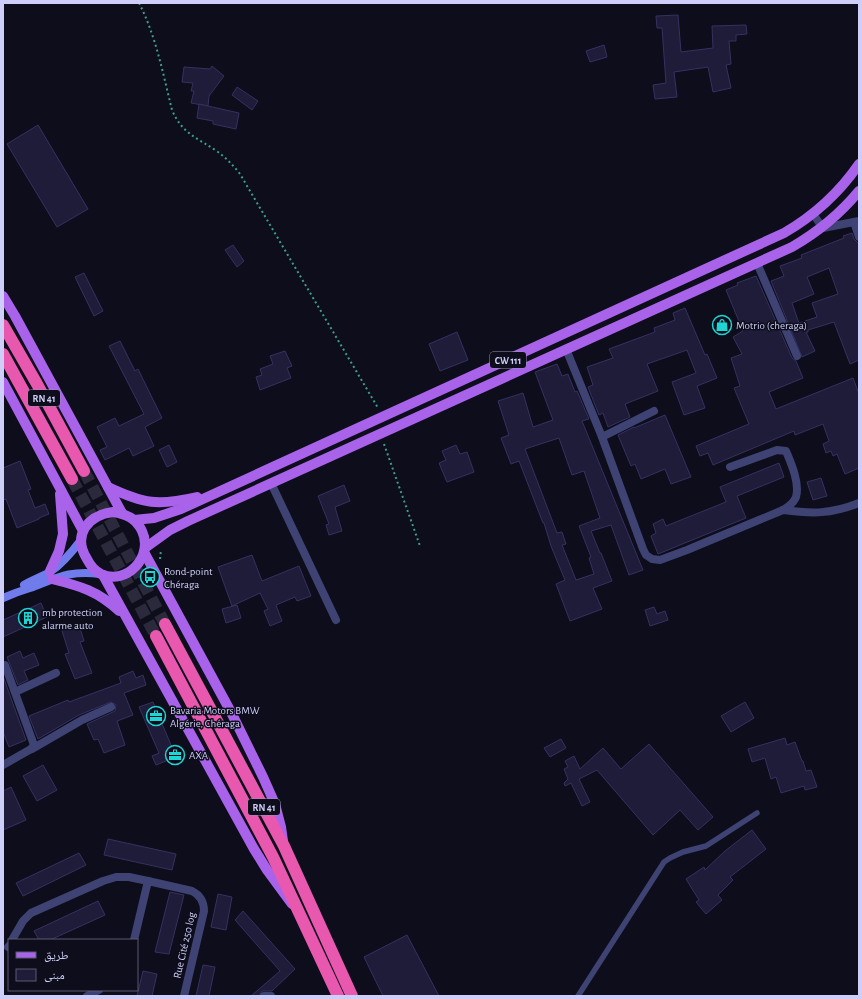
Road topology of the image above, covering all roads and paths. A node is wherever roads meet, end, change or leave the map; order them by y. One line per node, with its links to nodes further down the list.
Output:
1 (139, 3): 16 (path)
2 (859, 164): 4 (main road, CW 111)
3 (859, 191): 6 (main road, CW 111)
4 (813, 214): 6 (street); 16 (main road, CW 111)
5 (856, 222): 6 (street); 7 (street)
6 (823, 228): 8 (main road, CW 111)
7 (859, 237)
8 (758, 263): 11 (main road, CW 111); 13 (street)
9 (3, 296): 23 (main road)
10 (3, 325): 20 (highway, RN 41)
11 (566, 349): 17 (main road, CW 111); 18 (street)
12 (3, 354): 21 (highway, RN 41)
13 (797, 356)
14 (3, 382): 24 (main road)
15 (654, 411): 18 (street)
16 (383, 417): 25 (main road, CW 111)
17 (380, 434): 22 (main road, CW 111); 31 (path)
18 (602, 436): 27 (street)
19 (730, 467): 27 (street)
20 (84, 471)
21 (72, 479)
22 (271, 483): 32 (main road, CW 111); 37 (street)
23 (108, 487): 25 (main road); 28 (main road)
24 (59, 488): 30 (main road); 34 (main road)
25 (220, 491): 29 (main road, CW 111)
26 (859, 503): 27 (street)
27 (783, 510)
28 (122, 513): 29 (main road); 30 (main road)
29 (134, 520): 32 (main road)
30 (82, 536): 33 (main road); 34 (main road)
31 (420, 546)
32 (145, 550): 33 (main road); 47 (main road)
33 (102, 574): 34 (main road); 36 (main road)
34 (51, 575): 35 (main road); 36 (main road)
35 (3, 598)
36 (127, 619): 49 (main road)
37 (336, 620)
38 (165, 624): 47 (highway, RN 41)
39 (156, 636): 49 (highway, RN 41)
40 (5, 664): 42 (street)
41 (56, 673): 42 (street)
42 (15, 692): 44 (street)
43 (111, 707): 44 (street)
44 (31, 749): 45 (street)
45 (3, 765)
46 (757, 813): 59 (lane)
47 (284, 846): 58 (highway, RN 41)
48 (148, 881): 50 (street); 51 (street); 54 (street, Rue Cité 250 log)
49 (301, 914): 57 (highway, RN 41)
50 (13, 939)
51 (134, 939)
52 (97, 991): 53 (street)
53 (87, 996)
54 (184, 996)
55 (264, 996): 56 (street)
56 (271, 996)
57 (338, 996)
58 (352, 996)
59 (578, 996)

